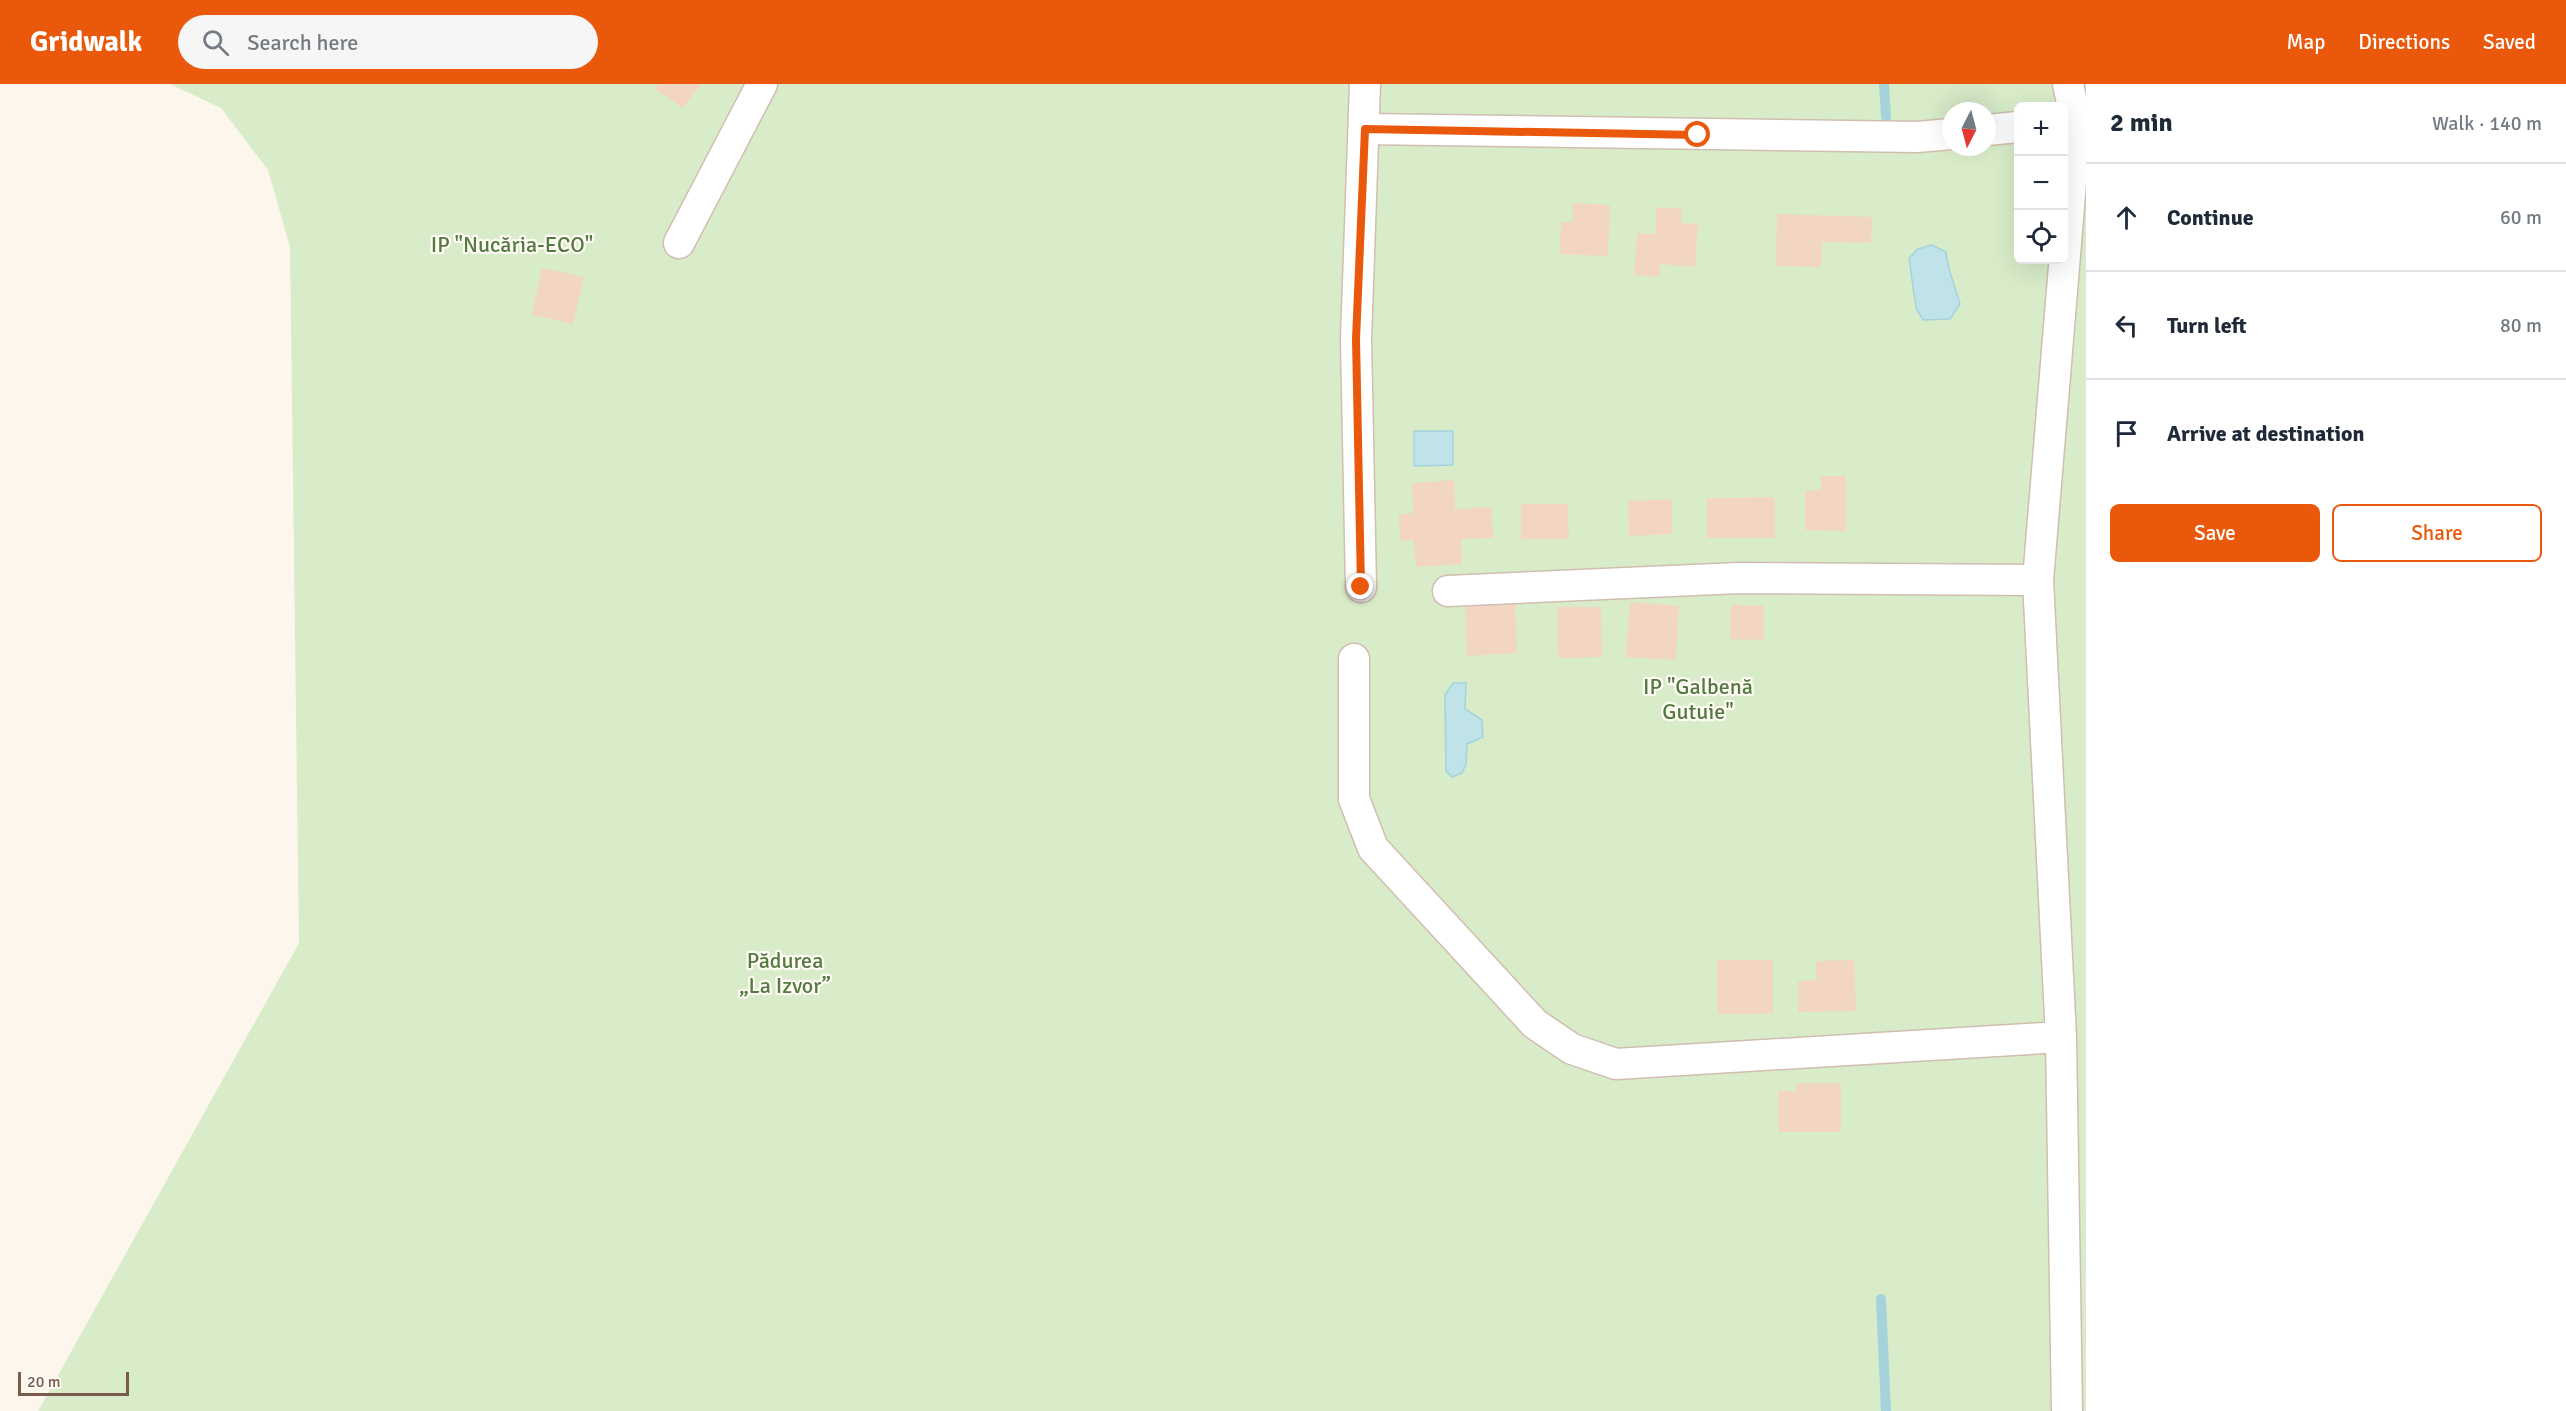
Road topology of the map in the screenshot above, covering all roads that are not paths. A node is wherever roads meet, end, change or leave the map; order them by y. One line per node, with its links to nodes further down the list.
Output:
1 (762, 84): 9 (street)
2 (1365, 84): 6 (street)
3 (2068, 84): 4 (street)
4 (2070, 122): 10 (street)
5 (2014, 127): 7 (street)
6 (1365, 129): 8 (street); 11 (street)
7 (1996, 129)
8 (1942, 135)
9 (678, 243)
10 (2037, 580): 12 (street); 14 (street)
11 (1361, 587)
12 (1448, 591)
13 (1354, 659): 14 (street)
14 (2061, 1037): 15 (street)
15 (2067, 1411)

